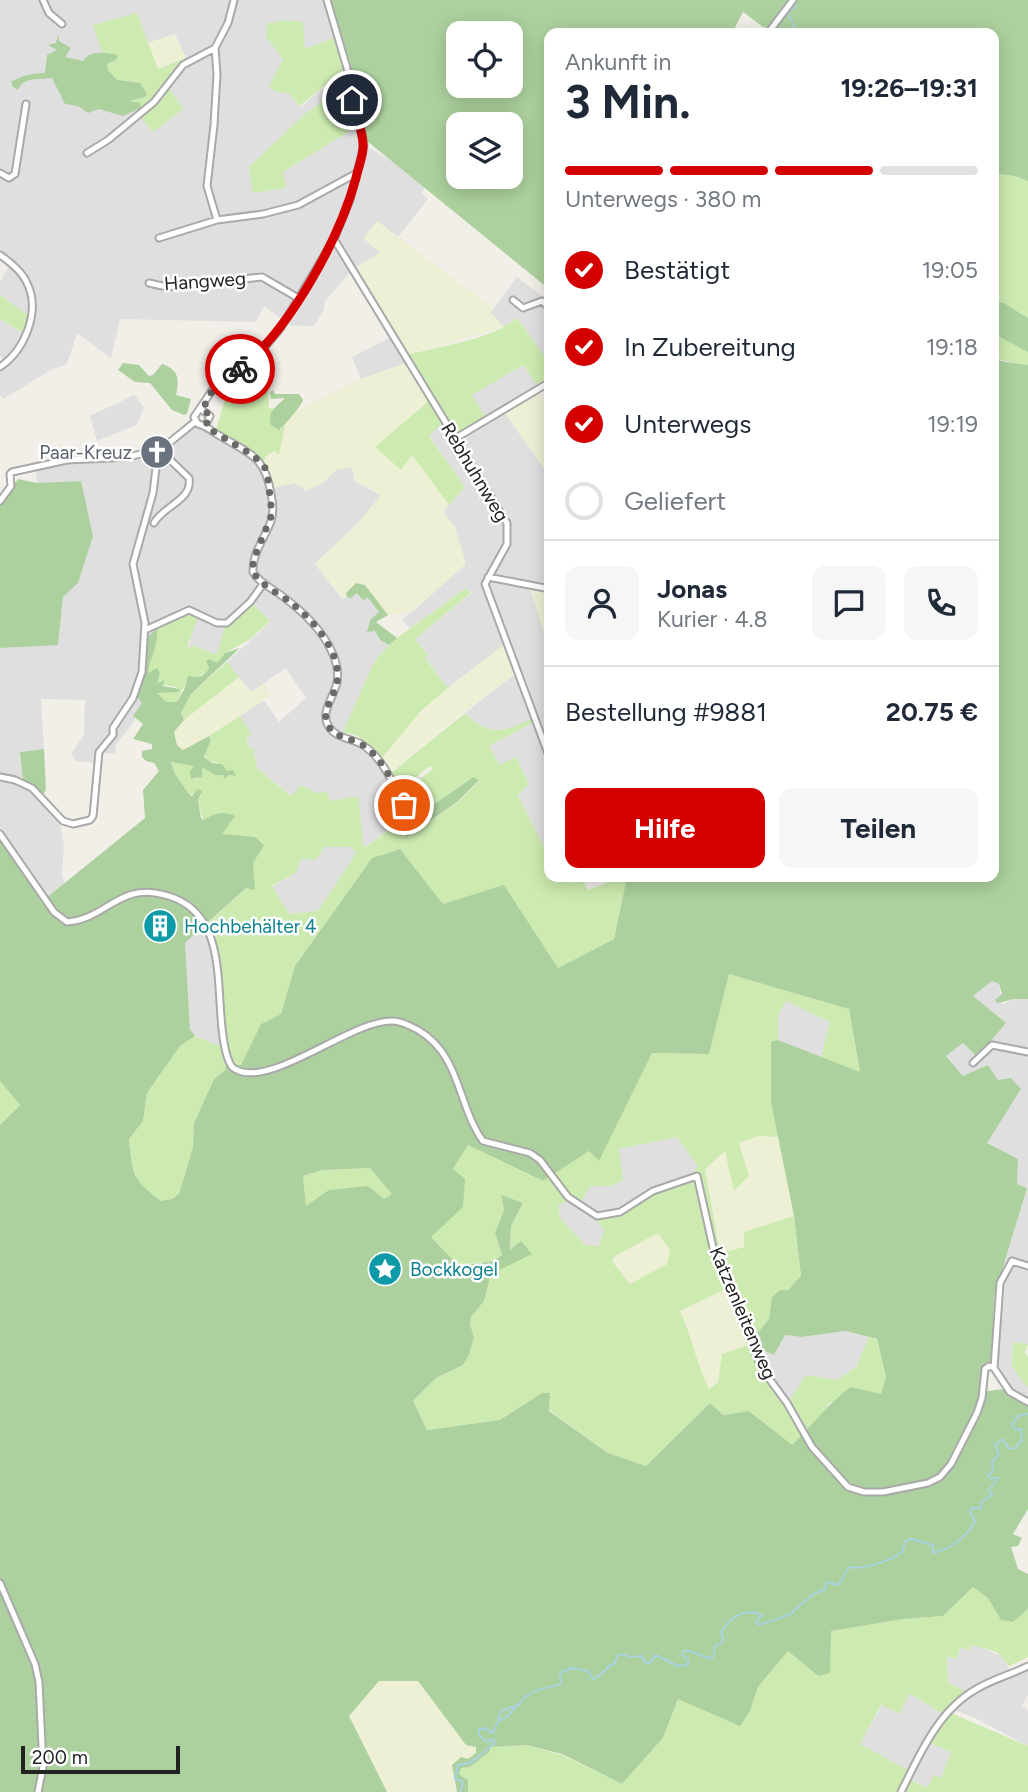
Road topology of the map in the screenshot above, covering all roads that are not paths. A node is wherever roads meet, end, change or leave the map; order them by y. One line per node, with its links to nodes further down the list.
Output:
1 (43, 0): 5 (street)
2 (234, 0): 7 (street)
3 (327, 0): 11 (street)
4 (792, 1): 6 (street)
5 (62, 24)
6 (772, 28)
7 (215, 48): 9 (street); 12 (street)
8 (26, 104): 10 (street)
9 (87, 153)
10 (0, 173)
11 (357, 173): 12 (street); 14 (street)
12 (217, 220): 13 (street)
13 (159, 239)
14 (334, 239): 17 (street); 25 (street, Rebhuhnweg)
15 (0, 255): 20 (street)
16 (149, 283): 17 (street, Hangweg)
17 (298, 298): 22 (street)
18 (513, 300): 19 (street)
19 (544, 302)
20 (0, 367)
21 (544, 386): 25 (street)
22 (202, 410): 23 (street); 24 (street)
23 (195, 419): 24 (street); 26 (street)
24 (206, 424): 30 (street)
25 (456, 438): 29 (street, Rebhuhnweg)
26 (163, 450): 27 (street); 28 (street); 32 (street)
27 (0, 501)
28 (154, 523)
29 (488, 577): 31 (street); 33 (street)
30 (264, 583): 32 (street); 35 (street)
31 (544, 588)
32 (145, 630): 34 (street)
33 (544, 743)
34 (0, 777)
35 (404, 805)
36 (0, 834): 40 (street, Katzenleitenweg)
37 (1028, 1052): 38 (street)
38 (973, 1063)
39 (1028, 1266): 40 (street)
40 (995, 1368): 41 (street)
41 (1028, 1402)
42 (0, 1583): 44 (street)
43 (1028, 1666): 45 (street)
44 (38, 1792)
45 (901, 1792)

